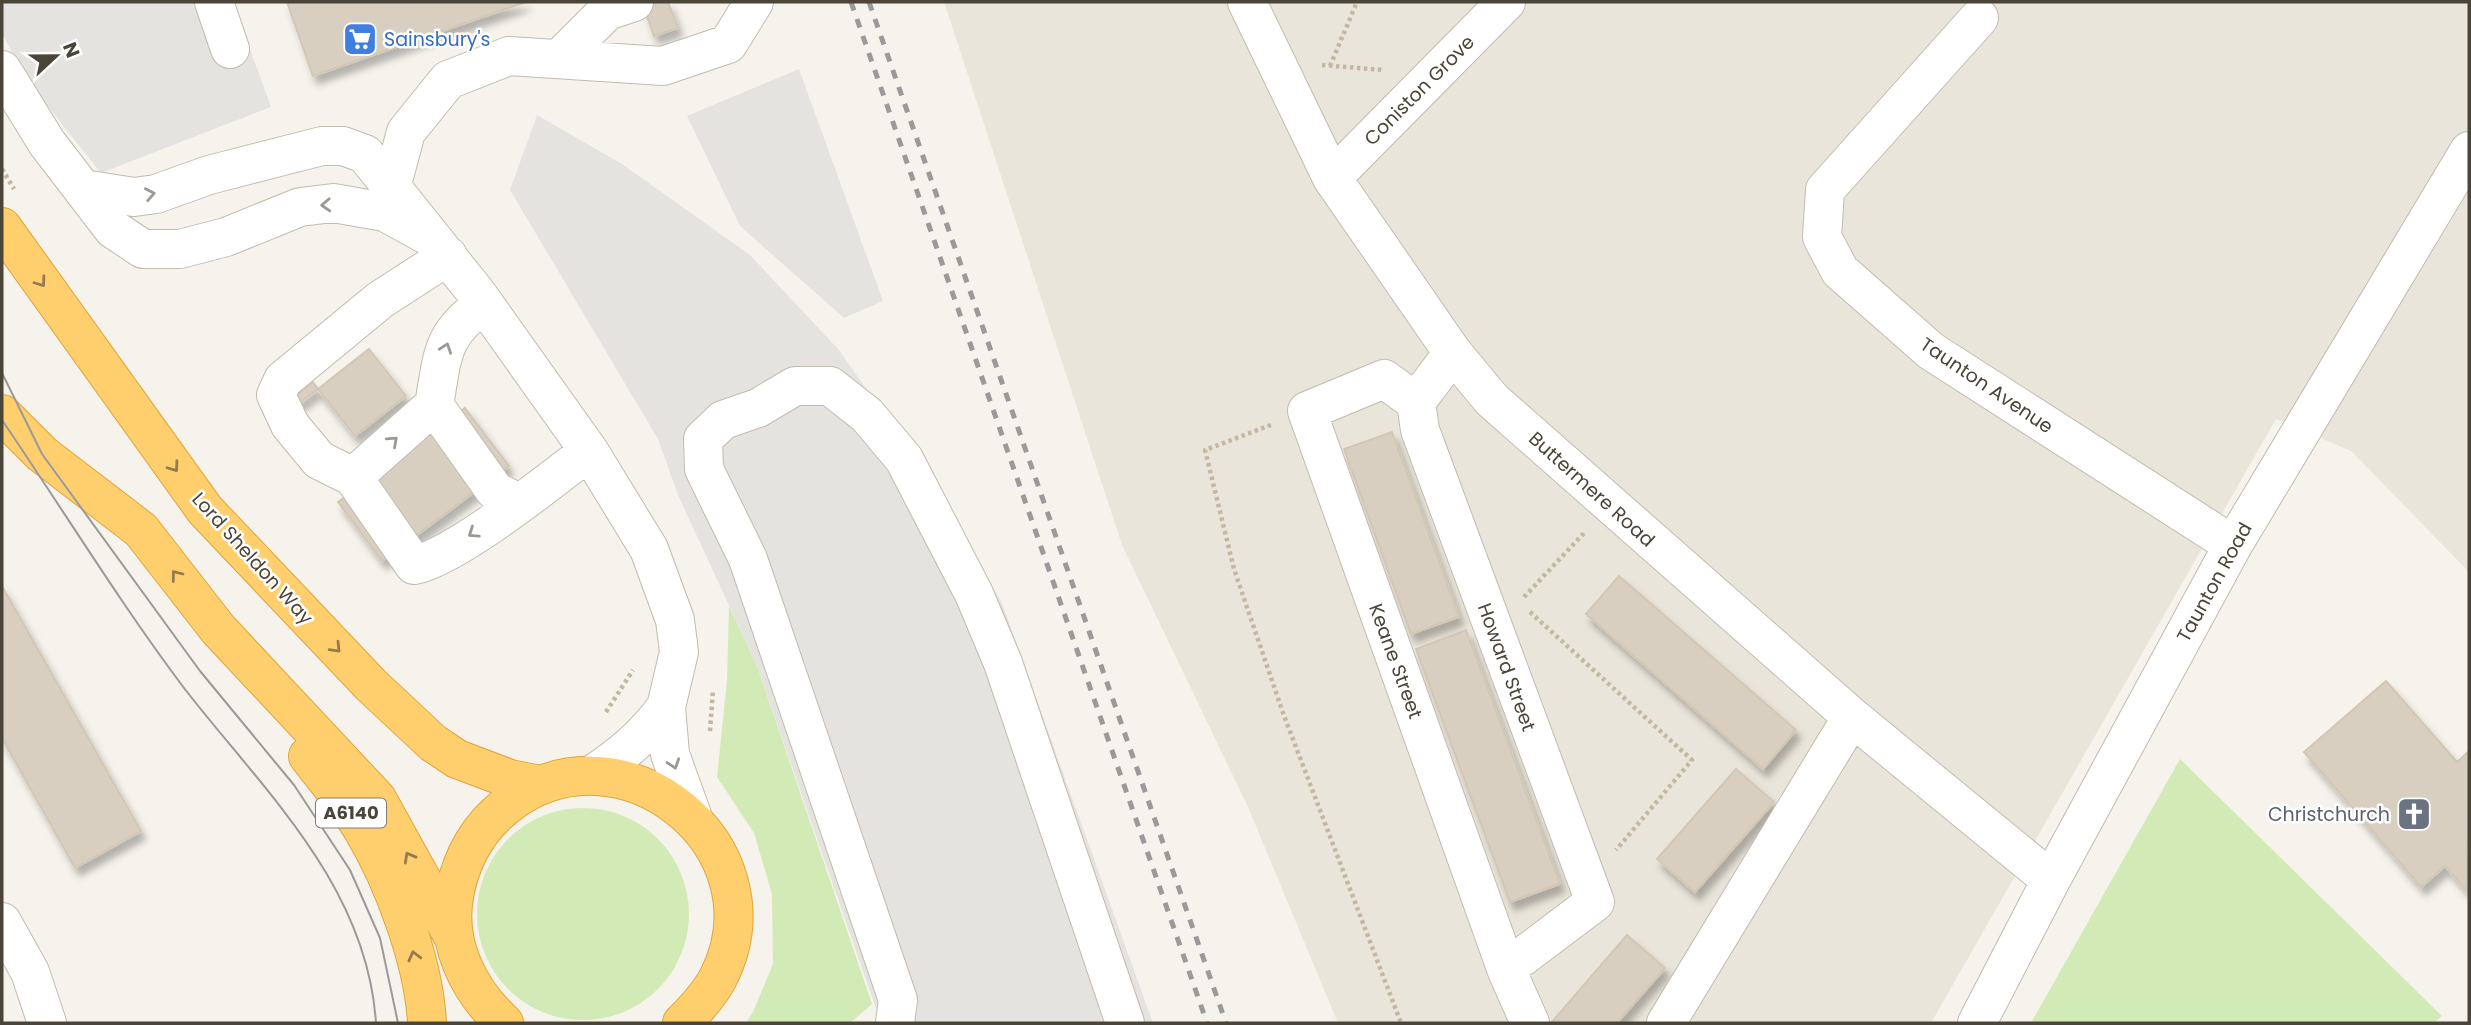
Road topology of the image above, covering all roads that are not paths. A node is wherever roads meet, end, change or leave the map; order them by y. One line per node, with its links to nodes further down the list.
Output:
1 (214, 2): 7 (street)
2 (634, 2): 8 (street)
3 (751, 2): 8 (street)
4 (1247, 2): 11 (street, Buttermere Road)
5 (1506, 2): 11 (street, Coniston Grove)
6 (1979, 18): 24 (street, Taunton Avenue)
7 (230, 49)
8 (560, 58): 13 (street)
9 (2, 70): 12 (street)
10 (2469, 151): 24 (street, Taunton Road)
11 (1332, 178): 17 (street, Buttermere Road)
12 (83, 189): 13 (street, one-way to 12); 13 (street, one-way to 13)
13 (388, 198): 15 (street)
14 (11, 213): 29 (highway, Lord Sheldon Way, one-way to 29)
15 (442, 248): 16 (street); 22 (street)
16 (484, 304): 19 (street, one-way to 16); 21 (street)
17 (1453, 354): 18 (street); 27 (street, Buttermere Road)
18 (1416, 402): 34 (street, Howard Street); 42 (street, Keane Street)
19 (434, 405): 22 (street, one-way to 19); 23 (street)
20 (2, 414): 25 (highway, A6140, one-way to 20)
21 (589, 451): 23 (street); 26 (street)
22 (354, 477): 23 (street, one-way to 22)
23 (519, 503)
24 (2233, 545): 31 (street, Taunton Road)
25 (218, 629): 33 (highway, A6140, one-way to 25); 37 (highway, A6140, one-way to 25)
26 (666, 707): 28 (street); 30 (street, one-way to 30)
27 (1852, 717): 31 (street, Buttermere Road); 43 (street)
28 (592, 775): 29 (highway); 30 (highway)
29 (540, 785): 33 (highway)
30 (693, 818): 35 (highway)
31 (2051, 880): 44 (street, Taunton Road)
32 (2, 922): 36 (street)
33 (458, 953): 38 (highway, A6140); 39 (highway)
34 (1522, 957)
35 (696, 1015)
36 (47, 1023)
37 (427, 1023)
38 (464, 1023)
39 (504, 1023)
40 (895, 1023): 41 (street)
41 (1125, 1023)
42 (1530, 1023)
43 (1666, 1023)
44 (1977, 1023)

